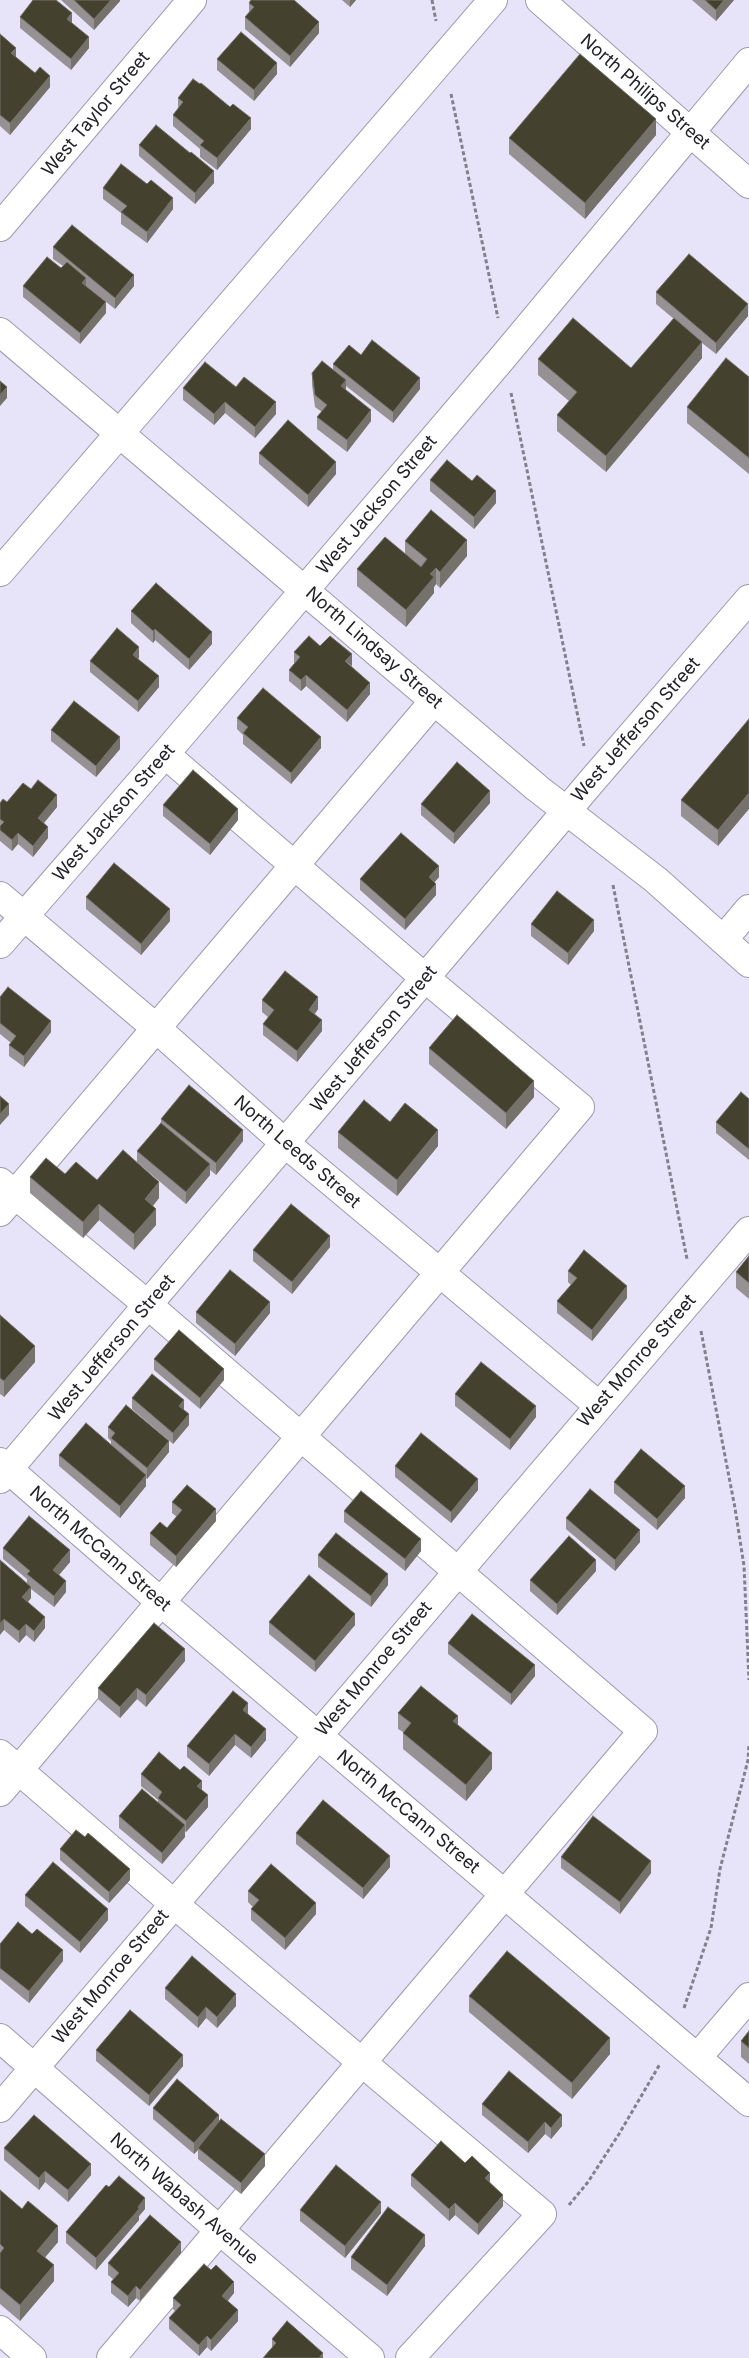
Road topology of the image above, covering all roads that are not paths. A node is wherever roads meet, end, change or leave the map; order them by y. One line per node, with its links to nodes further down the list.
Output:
1 (192, 0): 7 (street, West Taylor Street)
2 (493, 0): 9 (street)
3 (540, 0): 5 (street, North Philips Street)
4 (749, 62): 5 (street, West Jackson Street)
5 (689, 131): 6 (street, North Philips Street); 11 (street, West Jackson Street)
6 (749, 184)
7 (0, 227)
8 (0, 332): 9 (street, North Lindsay Street)
9 (119, 432): 10 (street); 11 (street, North Lindsay Street)
10 (0, 572)
11 (305, 589): 13 (street, North Lindsay Street); 14 (street, West Jackson Street)
12 (749, 599): 15 (street, West Jefferson Street)
13 (434, 701): 15 (street, North Lindsay Street); 16 (street)
14 (165, 754): 16 (street); 19 (street, West Jackson Street)
15 (566, 811): 20 (street, North Lindsay Street); 23 (street, West Jefferson Street)
16 (295, 864): 23 (street); 24 (street)
17 (0, 896): 19 (street, North Leeds Street)
18 (749, 909): 20 (street)
19 (24, 916): 21 (street, West Jackson Street); 24 (street, North Leeds Street)
20 (723, 940): 22 (street, North Lindsay Street)
21 (0, 944)
22 (749, 963)
23 (425, 978): 25 (street, West Jefferson Street); 28 (street)
24 (156, 1028): 25 (street, North Leeds Street); 26 (street)
25 (286, 1144): 28 (street, North Leeds Street); 29 (street, West Jefferson Street)
26 (5, 1196): 29 (street)
27 (746, 1240): 30 (street, West Monroe Street)
28 (440, 1274): 30 (street, North Leeds Street); 31 (street)
29 (148, 1305): 31 (street); 32 (street, West Jefferson Street)
30 (598, 1405): 33 (street, West Monroe Street)
31 (300, 1436): 33 (street); 34 (street)
32 (3, 1470): 34 (street, North McCann Street)
33 (457, 1570): 35 (street, West Monroe Street); 38 (street)
34 (162, 1603): 35 (street, North McCann Street); 36 (street)
35 (317, 1735): 38 (street, North McCann Street); 39 (street, West Monroe Street)
36 (9, 1762): 37 (street); 39 (street)
37 (0, 1792)
38 (503, 1894): 42 (street, North McCann Street); 43 (street)
39 (174, 1904): 43 (street); 44 (street, West Monroe Street)
40 (749, 1997): 42 (street)
41 (0, 2038): 44 (street, North Wabash Avenue)
42 (697, 2058): 45 (street, North McCann Street)
43 (361, 2062): 47 (street); 52 (street)
44 (34, 2068): 46 (street, West Monroe Street); 47 (street, North Wabash Avenue)
45 (749, 2102)
46 (0, 2108)
47 (218, 2229): 50 (street); 51 (street, North Wabash Avenue)
48 (0, 2330): 49 (street)
49 (32, 2358)
50 (111, 2358)
51 (370, 2358)
52 (410, 2358)

